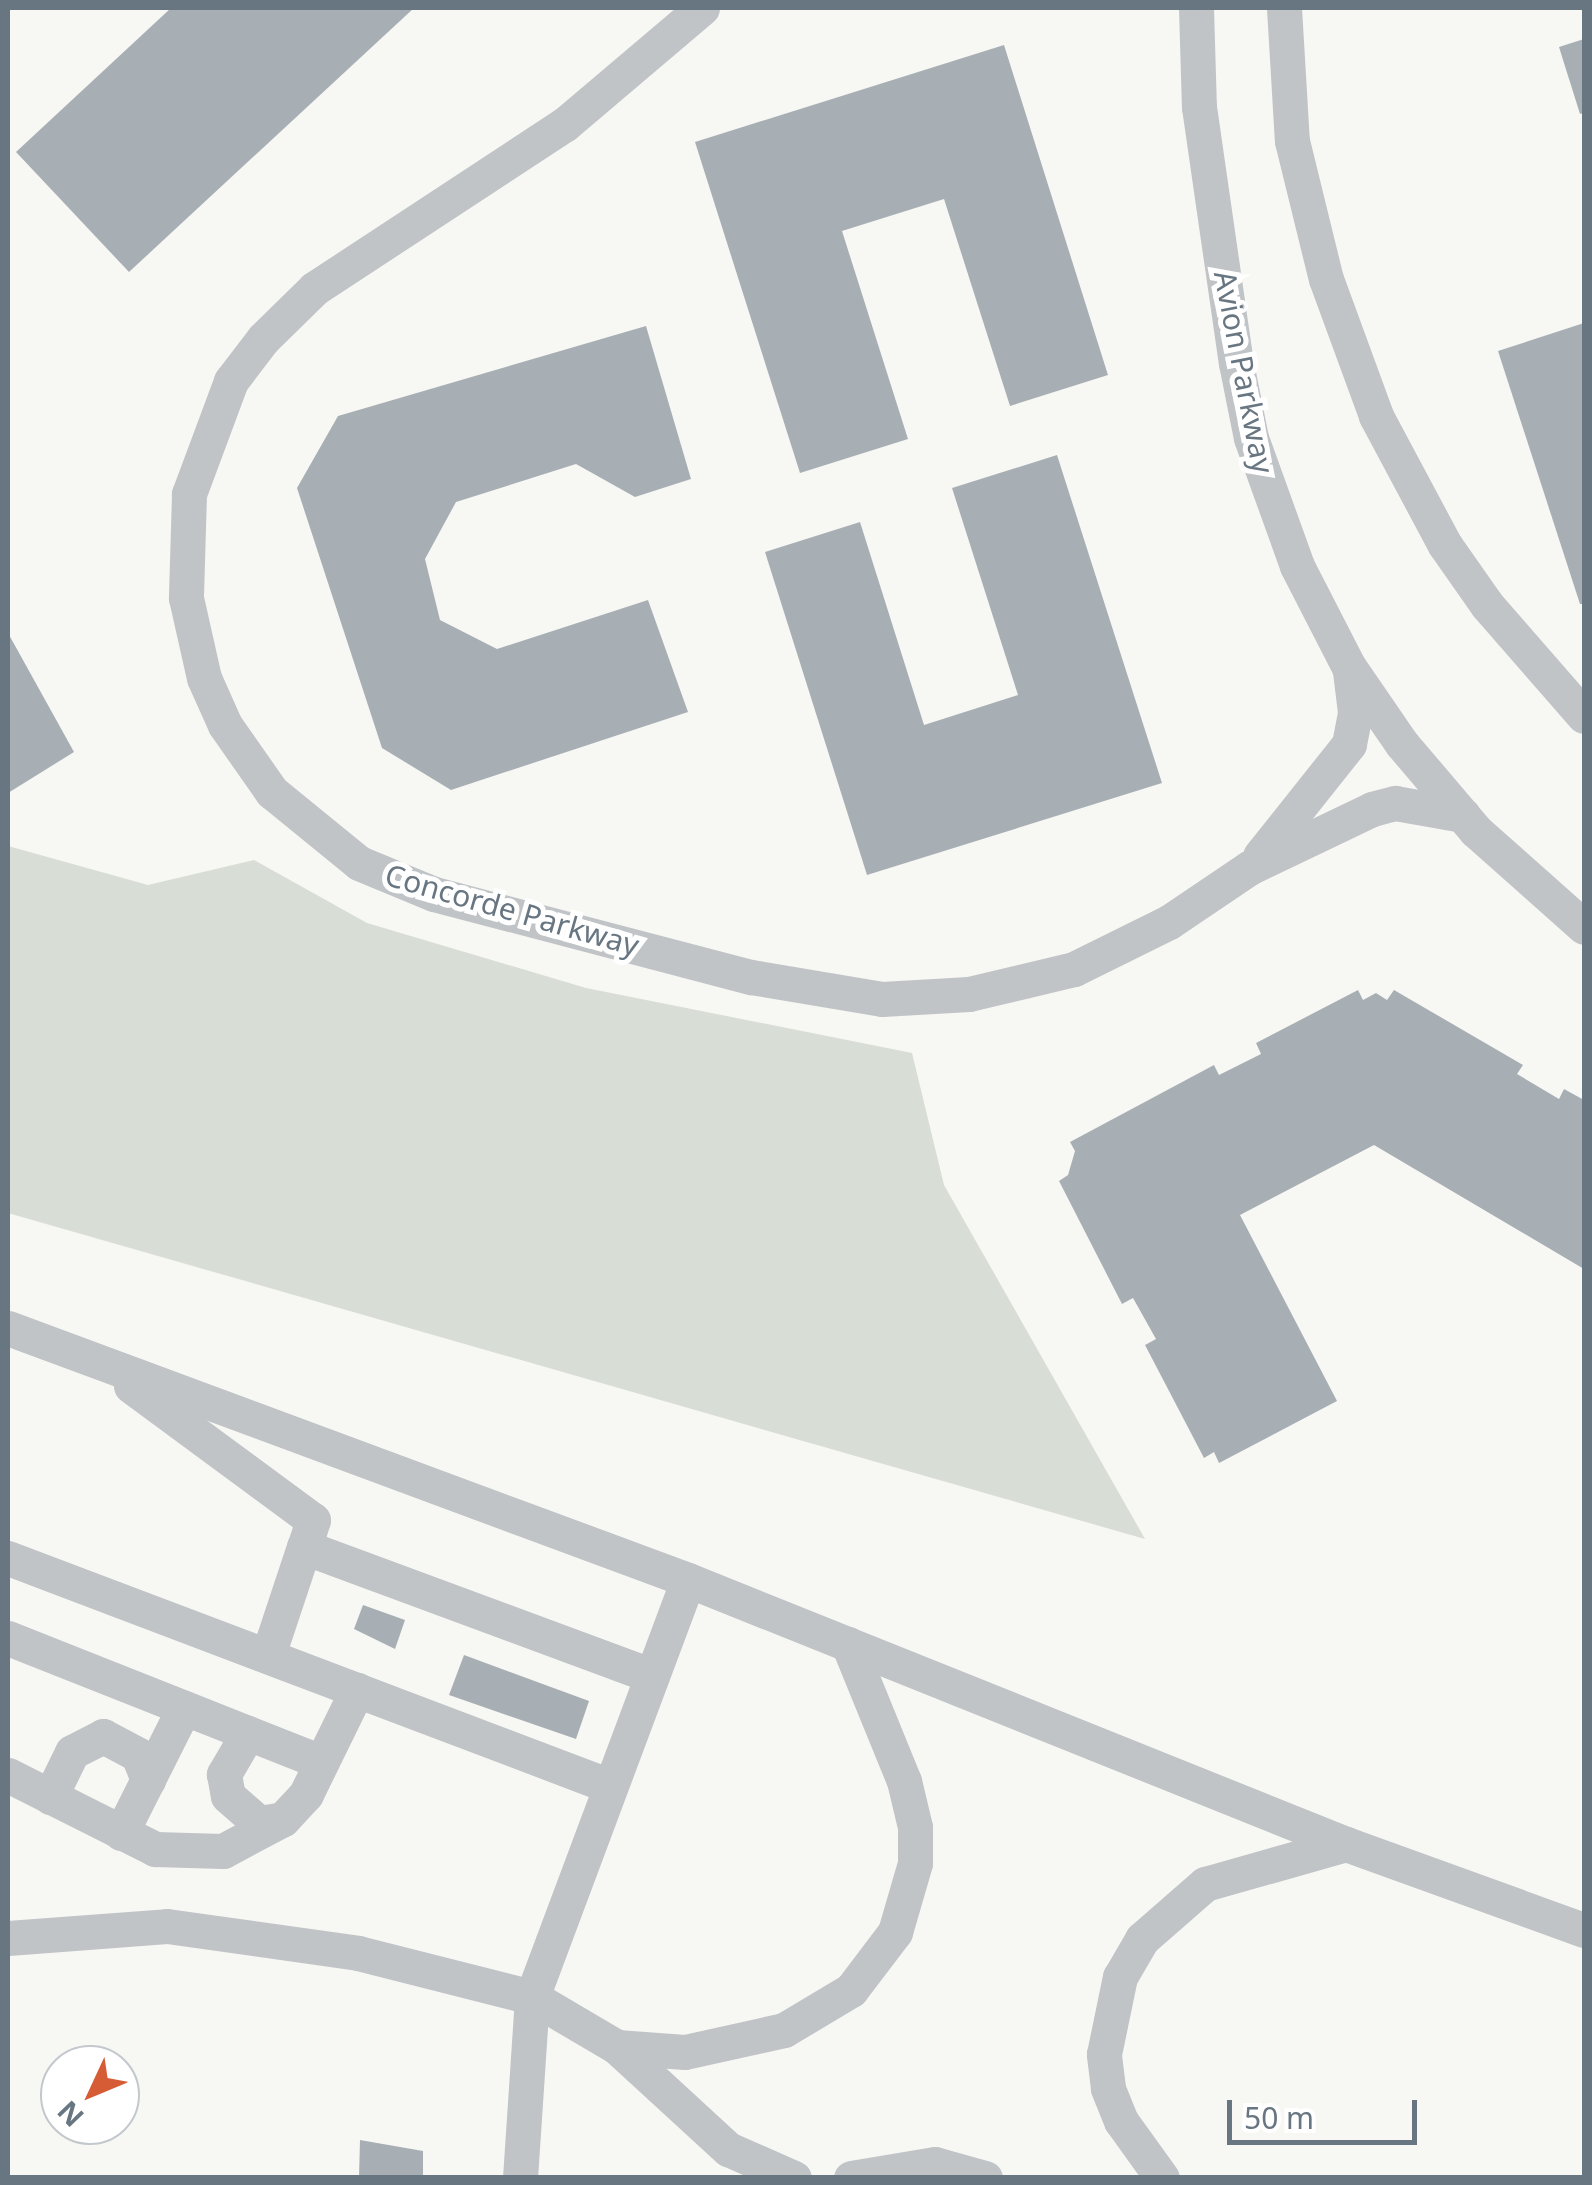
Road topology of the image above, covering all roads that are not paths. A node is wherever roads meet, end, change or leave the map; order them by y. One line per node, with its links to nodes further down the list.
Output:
1 (702, 8): 7 (street, Concorde Parkway)
2 (1196, 8): 4 (street, Avion Parkway)
3 (1284, 8): 5 (street)
4 (1349, 667): 6 (street, Avion Parkway); 7 (street, Concorde Parkway)
5 (1584, 716)
6 (1462, 815): 7 (street, Concorde Parkway); 8 (street, Avion Parkway)
7 (1249, 868)
8 (1584, 927)
9 (8, 1328): 10 (street)
10 (99, 1362): 11 (street); 13 (street)
11 (304, 1547): 16 (street); 17 (street)
12 (10, 1564): 16 (street)
13 (688, 1580): 15 (street); 17 (street)
14 (8, 1638): 19 (street)
15 (848, 1644): 28 (street); 32 (street)
16 (268, 1656): 18 (street)
17 (652, 1676): 24 (street)
18 (357, 1690): 21 (street); 24 (street)
19 (184, 1708): 20 (street); 23 (street)
20 (248, 1733): 21 (street); 26 (street)
21 (321, 1762): 26 (street)
22 (8, 1776): 25 (street)
23 (148, 1780): 25 (street); 27 (street)
24 (610, 1786): 31 (street)
25 (50, 1797): 27 (street)
26 (283, 1819): 27 (street)
27 (121, 1833)
28 (1346, 1844): 29 (street); 37 (street)
29 (1584, 1930)
30 (8, 1938): 31 (street)
31 (532, 1997): 32 (street); 33 (street)
32 (617, 2046): 34 (street)
33 (520, 2178)
34 (794, 2178)
35 (851, 2178): 36 (street)
36 (985, 2178)
37 (1162, 2178)

